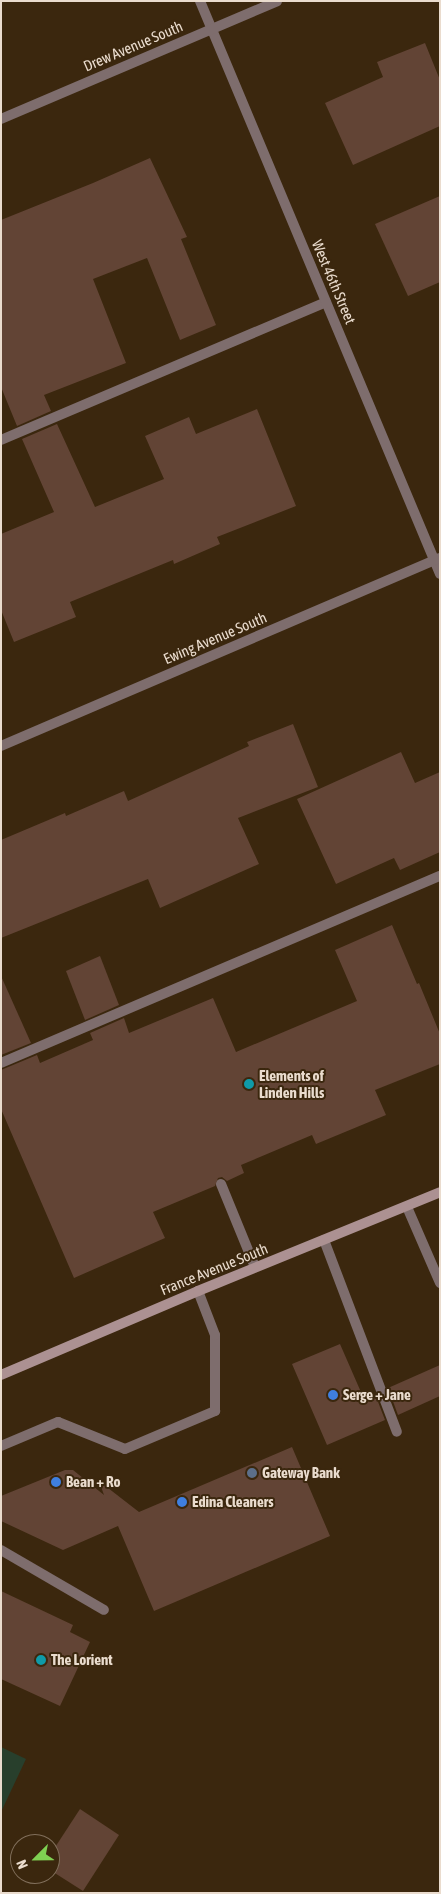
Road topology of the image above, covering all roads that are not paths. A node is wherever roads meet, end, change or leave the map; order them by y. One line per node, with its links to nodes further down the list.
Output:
1 (200, 1): 3 (street, West 46th Street)
2 (277, 1): 3 (street, Drew Avenue South)
3 (211, 29): 4 (street, Drew Avenue South); 5 (street, West 46th Street)
4 (1, 119)
5 (326, 302): 6 (street); 7 (street, West 46th Street)
6 (1, 440)
7 (437, 559): 8 (street, West 46th Street); 9 (street, Ewing Avenue South)
8 (440, 574)
9 (1, 746)
10 (440, 876): 11 (street)
11 (1, 1063)
12 (220, 1184): 16 (street)
13 (440, 1192): 14 (main road, France Avenue South)
14 (407, 1206): 15 (main road, France Avenue South); 17 (street)
15 (324, 1240): 16 (main road, France Avenue South); 20 (street)
16 (256, 1268): 18 (main road, France Avenue South)
17 (440, 1284)
18 (198, 1291): 19 (main road, France Avenue South); 21 (street)
19 (1, 1376)
20 (397, 1432)
21 (1, 1446)
22 (1, 1550): 23 (street)
23 (104, 1610)

